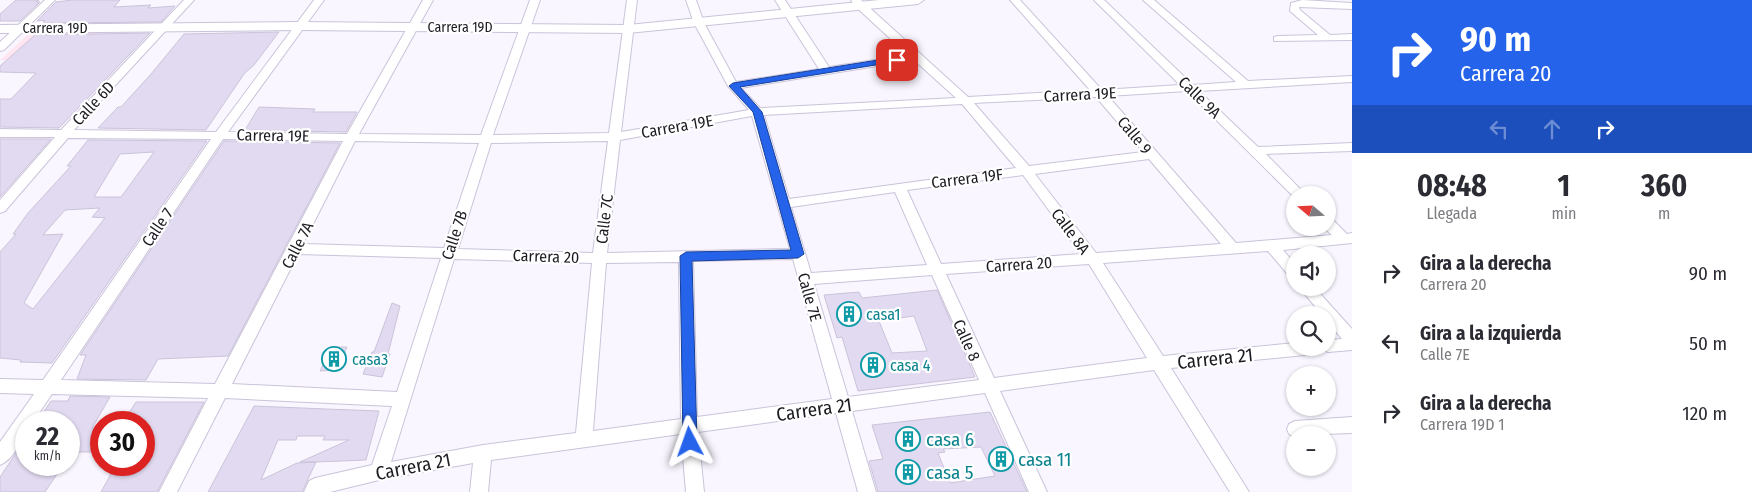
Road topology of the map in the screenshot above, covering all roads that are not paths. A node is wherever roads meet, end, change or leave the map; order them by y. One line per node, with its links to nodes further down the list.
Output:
1 (50, 0): 19 (street)
2 (189, 0): 20 (street, Calle 6D)
3 (319, 0): 17 (street, Calle 7)
4 (428, 0): 18 (street, Calle 7A)
5 (535, 0): 21 (street, Calle 7B)
6 (632, 0): 23 (street, Calle 7C)
7 (691, 0): 16 (street, Calle 7E)
8 (780, 0): 15 (street)
9 (918, 0): 13 (street, Carrera 19D)
10 (1015, 0): 34 (street, Calle 9)
11 (1099, 0): 33 (street, Calle 9A)
12 (1148, 0): 31 (street)
13 (857, 3): 15 (street, Carrera 19D); 28 (street, Calle 8A)
14 (1352, 6): 24 (street)
15 (789, 13): 16 (street, Carrera 19D); 29 (street)
16 (699, 23): 23 (street, Carrera 19D); 32 (street, Calle 7E)
17 (300, 26): 18 (street, Carrera 19D); 20 (street, Carrera 19D); 39 (street, Calle 7)
18 (414, 27): 21 (street, Carrera 19D); 40 (street, Calle 7A)
19 (21, 28): 20 (street, Carrera 19D); 22 (street, Carrera 19D); 27 (street)
20 (164, 28): 37 (street, Calle 6D)
21 (526, 28): 23 (street, Carrera 19D); 42 (street, Calle 7B)
22 (0, 29)
23 (628, 29): 41 (street, Calle 7C)
24 (1327, 37): 25 (street); 26 (street)
25 (1352, 37)
26 (1278, 38)
27 (0, 48)
28 (914, 57): 29 (street); 35 (street, Calle 8A)
29 (826, 71): 32 (street)
30 (1352, 79): 31 (street, Carrera 19E)
31 (1246, 85): 33 (street, Carrera 19E)
32 (733, 86): 36 (street, Calle 7E)
33 (1190, 88): 34 (street, Carrera 19E); 44 (street, Calle 9A)
34 (1099, 93): 35 (street, Carrera 19E); 45 (street, Calle 9)
35 (965, 100): 36 (street, Carrera 19E); 46 (street, Calle 8A)
36 (757, 112): 41 (street, Carrera 19E); 49 (street, Calle 7E)
37 (66, 132): 38 (street, Carrera 19E); 39 (street, Carrera 19E); 50 (street, Calle 6D)
38 (0, 133)
39 (220, 135): 40 (street, Carrera 19E); 71 (street, Calle 7)
40 (352, 136): 42 (street, Carrera 19E); 54 (street, Calle 7A)
41 (615, 137): 42 (street, Carrera 19E); 59 (street, Calle 7C)
42 (486, 139): 56 (street, Calle 7B)
43 (1352, 147): 44 (street)
44 (1256, 151): 47 (street, Calle 9A)
45 (1151, 155): 46 (street, Carrera 19F); 55 (street, Calle 9)
46 (1025, 170): 48 (street, Carrera 19F); 60 (street, Calle 8A)
47 (1291, 186)
48 (899, 187): 49 (street, Carrera 19F); 62 (street, Calle 8)
49 (784, 204): 57 (street, Calle 7E)
50 (0, 208)
51 (1336, 229): 52 (street)
52 (1347, 238): 53 (street, Carrera 20)
53 (1271, 246): 55 (street, Carrera 20); 61 (street)
54 (295, 249): 56 (street, Carrera 20); 72 (street, Calle 7A)
55 (1233, 249): 60 (street, Carrera 20)
56 (448, 254): 59 (street, Carrera 20); 73 (street, Calle 7B)
57 (798, 254): 58 (street, Carrera 20); 63 (street, Calle 7E)
58 (686, 256): 59 (street, Carrera 20); 76 (street)
59 (599, 258): 78 (street, Calle 7C)
60 (1092, 258): 62 (street, Carrera 20); 68 (street, Calle 8A)
61 (1286, 264)
62 (936, 270): 63 (street, Carrera 20); 69 (street, Calle 8)
63 (805, 279): 74 (street, Calle 7E)
64 (1314, 296): 65 (street)
65 (1352, 342): 66 (street)
66 (1336, 345)
67 (1286, 351): 68 (street, Carrera 21)
68 (1158, 363): 69 (street, Carrera 21); 88 (street, Calle 8A)
69 (988, 385): 74 (street, Carrera 21); 87 (street, Calle 8)
70 (0, 386): 71 (street)
71 (46, 389): 72 (street); 80 (street, Calle 7)
72 (222, 391): 73 (street); 83 (street, Calle 7A)
73 (402, 399): 81 (street, Calle 7B)
74 (841, 406): 76 (street, Carrera 21); 86 (street, Calle 7E)
75 (1352, 425): 77 (street)
76 (689, 426): 78 (street, Carrera 21); 85 (street)
77 (1336, 426)
78 (584, 439): 79 (street, Carrera 21)
79 (484, 453): 81 (street, Carrera 21); 84 (street)
80 (0, 457)
81 (379, 472): 82 (street, Carrera 21)
82 (314, 489)
83 (168, 492)
84 (479, 492)
85 (695, 492)
86 (867, 492)
87 (1038, 492)
88 (1240, 492)

